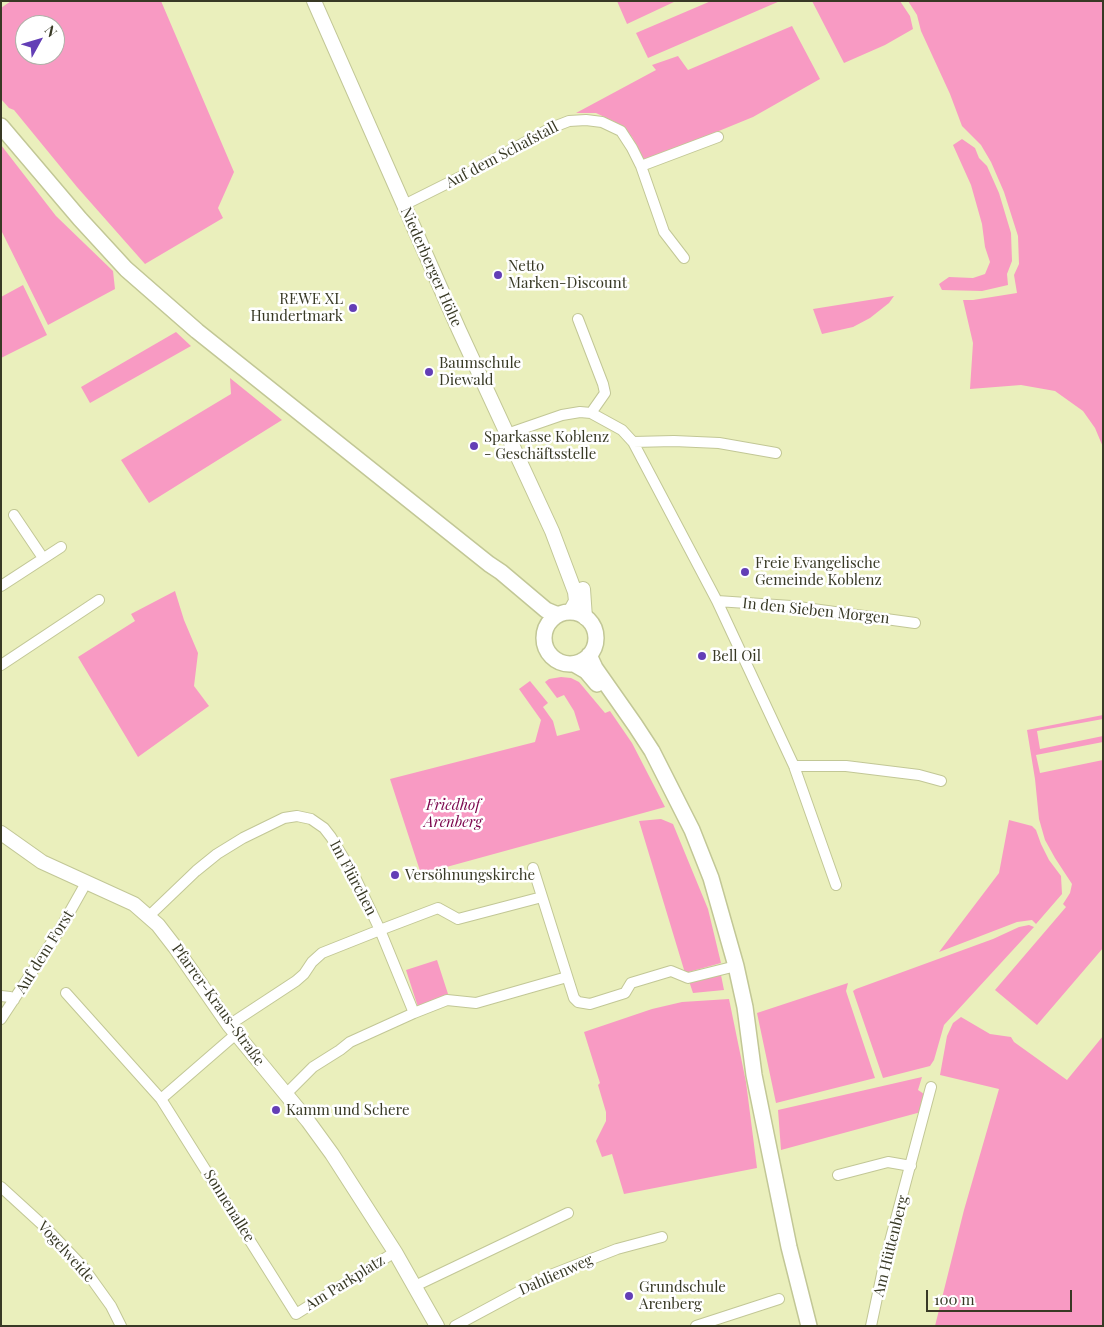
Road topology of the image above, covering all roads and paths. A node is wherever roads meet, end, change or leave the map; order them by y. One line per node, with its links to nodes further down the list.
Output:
1 (314, 1): 5 (street, Niederberger Höhe)
2 (1, 126): 16 (main road)
3 (718, 137): 4 (street)
4 (641, 166): 5 (street, Auf dem Schafstall); 6 (street, Auf dem Schafstall)
5 (404, 205): 9 (street, Niederberger Höhe)
6 (684, 258)
7 (578, 319): 8 (street)
8 (591, 413): 9 (street); 10 (street, In den Sieben Morgen)
9 (506, 434): 13 (street, Niederberger Höhe)
10 (633, 442): 11 (street); 19 (street, In den Sieben Morgen)
11 (776, 453)
12 (14, 515): 15 (street)
13 (552, 531): 20 (street, Niederberger Höhe); 21 (street, Niederberger Höhe)
14 (61, 546): 15 (street)
15 (43, 558): 17 (street)
16 (489, 564): 20 (main road); 23 (main road)
17 (1, 586)
18 (99, 600): 26 (street)
19 (717, 601): 22 (street, In den Sieben Morgen); 27 (street, In den Sieben Morgen)
20 (564, 614): 21 (main road); 23 (main road)
21 (585, 618): 24 (main road)
22 (915, 623)
23 (546, 628): 25 (main road)
24 (589, 655): 25 (main road); 36 (main road)
25 (574, 664): 36 (main road)
26 (1, 665)
27 (794, 766): 28 (street); 32 (street, In den Sieben Morgen)
28 (941, 781)
29 (1, 833): 31 (street, Pfarrer-Kraus-Straße)
30 (533, 868): 33 (street)
31 (86, 883): 34 (street, Pfarrer-Kraus-Straße); 40 (street, Auf dem Forst)
32 (836, 885)
33 (542, 897): 35 (street, Im Flürchen); 37 (street)
34 (149, 916): 35 (street, Im Flürchen); 43 (street, Pfarrer-Kraus-Straße)
35 (380, 930): 41 (street, Im Flürchen); 43 (street, Im Flürchen)
36 (732, 967): 37 (street); 60 (main road)
37 (567, 977): 41 (street)
38 (66, 993): 46 (street, Sonnenallee)
39 (1, 996): 40 (street)
40 (14, 1000): 42 (street, Auf dem Forst)
41 (414, 1013): 45 (street)
42 (1, 1019)
43 (232, 1030): 45 (street, Pfarrer-Kraus-Straße); 46 (street)
44 (931, 1086): 47 (street, Am Hüttenberg)
45 (286, 1094): 52 (street, Pfarrer-Kraus-Straße)
46 (161, 1099): 55 (street, Sonnenallee)
47 (911, 1166): 48 (street); 61 (street, Am Hüttenberg)
48 (838, 1175)
49 (1, 1187): 56 (street, Vogelweide)
50 (568, 1212): 53 (street)
51 (662, 1237): 58 (street, Dahlienweg)
52 (395, 1252): 53 (street, Pfarrer-Kraus-Straße); 55 (street, Am Parkplatz)
53 (415, 1286): 57 (street, Pfarrer-Kraus-Straße)
54 (779, 1299): 59 (street)
55 (296, 1314)
56 (120, 1326)
57 (437, 1326)
58 (455, 1326)
59 (696, 1326)
60 (808, 1326)
61 (871, 1326)

